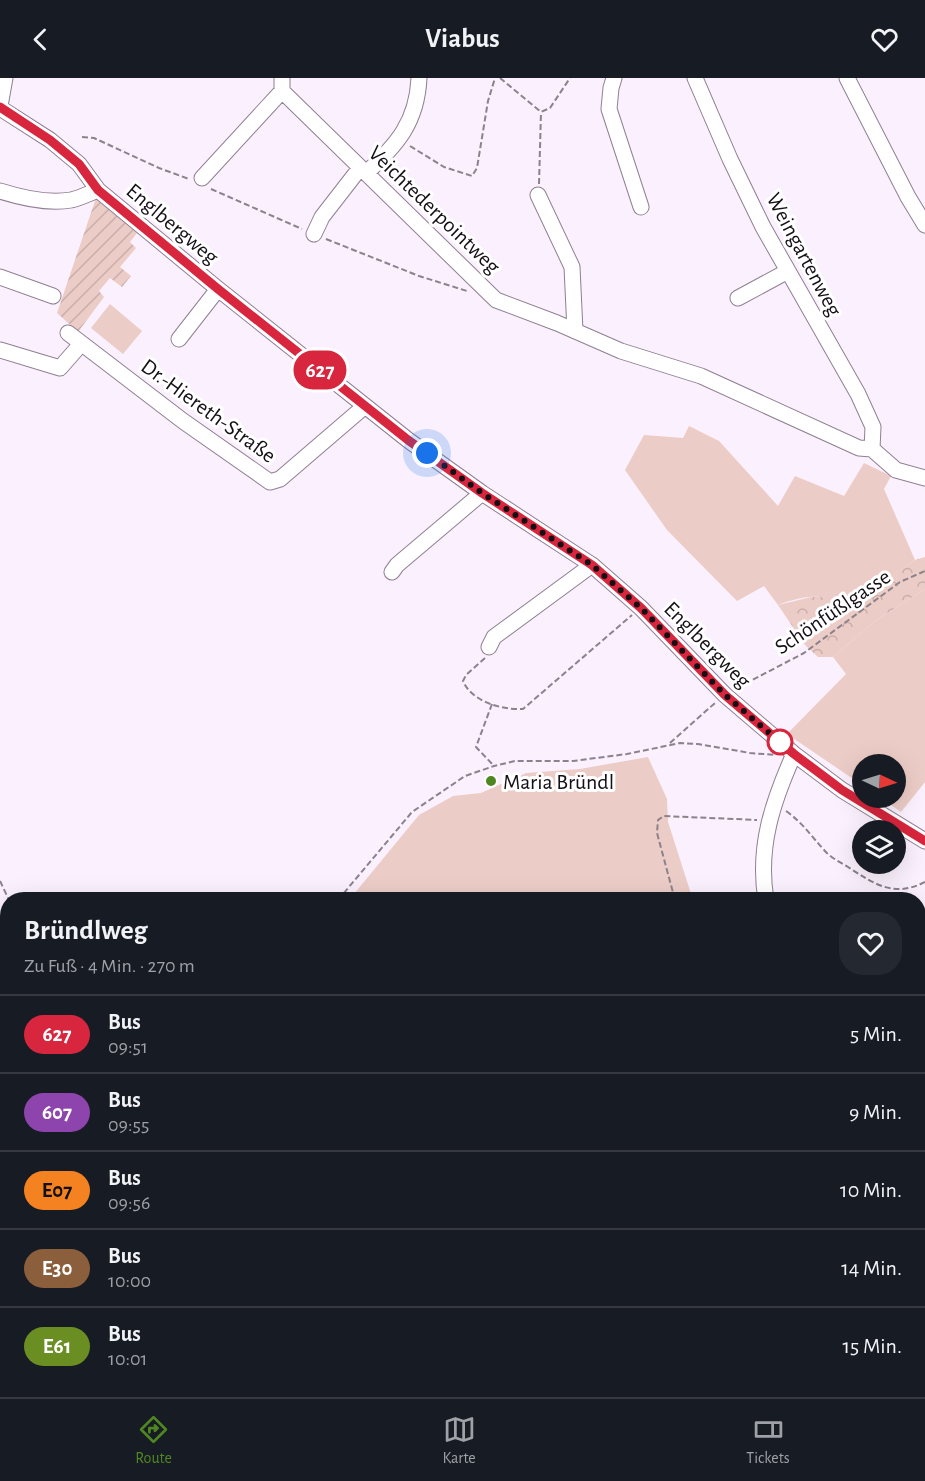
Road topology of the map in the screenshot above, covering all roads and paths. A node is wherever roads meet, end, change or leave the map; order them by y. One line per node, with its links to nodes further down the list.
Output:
1 (5, 78): 10 (street)
2 (419, 78): 13 (street)
3 (495, 78): 13 (path)
4 (500, 78): 11 (path)
5 (570, 78): 11 (path)
6 (614, 78): 19 (street)
7 (695, 78): 22 (street, Weingartenweg)
8 (847, 78): 20 (street)
9 (282, 84): 14 (street, Veichtederpointweg); 15 (street)
10 (0, 107): 16 (street, Englbergweg)
11 (541, 112): 18 (path)
12 (82, 137): 15 (path)
13 (399, 140): 14 (street)
14 (363, 170): 21 (street); 28 (street, Veichtederpointweg)
15 (201, 182): 21 (path)
16 (98, 190): 17 (street, Englbergweg); 24 (street, Englbergweg)
17 (0, 191)
18 (538, 195): 28 (street)
19 (641, 207)
20 (925, 225)
21 (314, 234): 25 (path)
22 (788, 271): 27 (street); 34 (street, Weingartenweg)
23 (0, 277): 26 (street)
24 (218, 289): 30 (street, Englbergweg); 33 (street, Englbergweg)
25 (474, 293)
26 (53, 296)
27 (738, 298)
28 (575, 331): 34 (street, Veichtederpointweg)
29 (68, 333): 31 (street, Dr.-Hiereth-Straße)
30 (179, 339)
31 (81, 344): 32 (street); 33 (street, Dr.-Hiereth-Straße)
32 (0, 350)
33 (365, 406): 36 (street, Englbergweg)
34 (872, 449): 35 (street, Veichtederpointweg)
35 (925, 478)
36 (482, 493): 37 (street, Englbergweg); 39 (street)
37 (592, 565): 40 (street, Englbergweg); 41 (street)
38 (925, 571): 42 (path, Schönfüßlgasse)
39 (392, 572)
40 (641, 608): 42 (street, Englbergweg); 43 (path)
41 (489, 647): 43 (path)
42 (725, 695): 44 (path, Schönfüßlgasse); 45 (street, Englbergweg)
43 (492, 704): 46 (path)
44 (668, 745): 45 (path); 46 (path)
45 (794, 754): 47 (street); 49 (street, Englbergweg)
46 (494, 766): 51 (path)
47 (774, 802): 48 (street); 50 (path)
48 (769, 820): 52 (path); 53 (street)
49 (925, 841)
50 (925, 882)
51 (345, 892)
52 (673, 892)
53 (765, 892)

